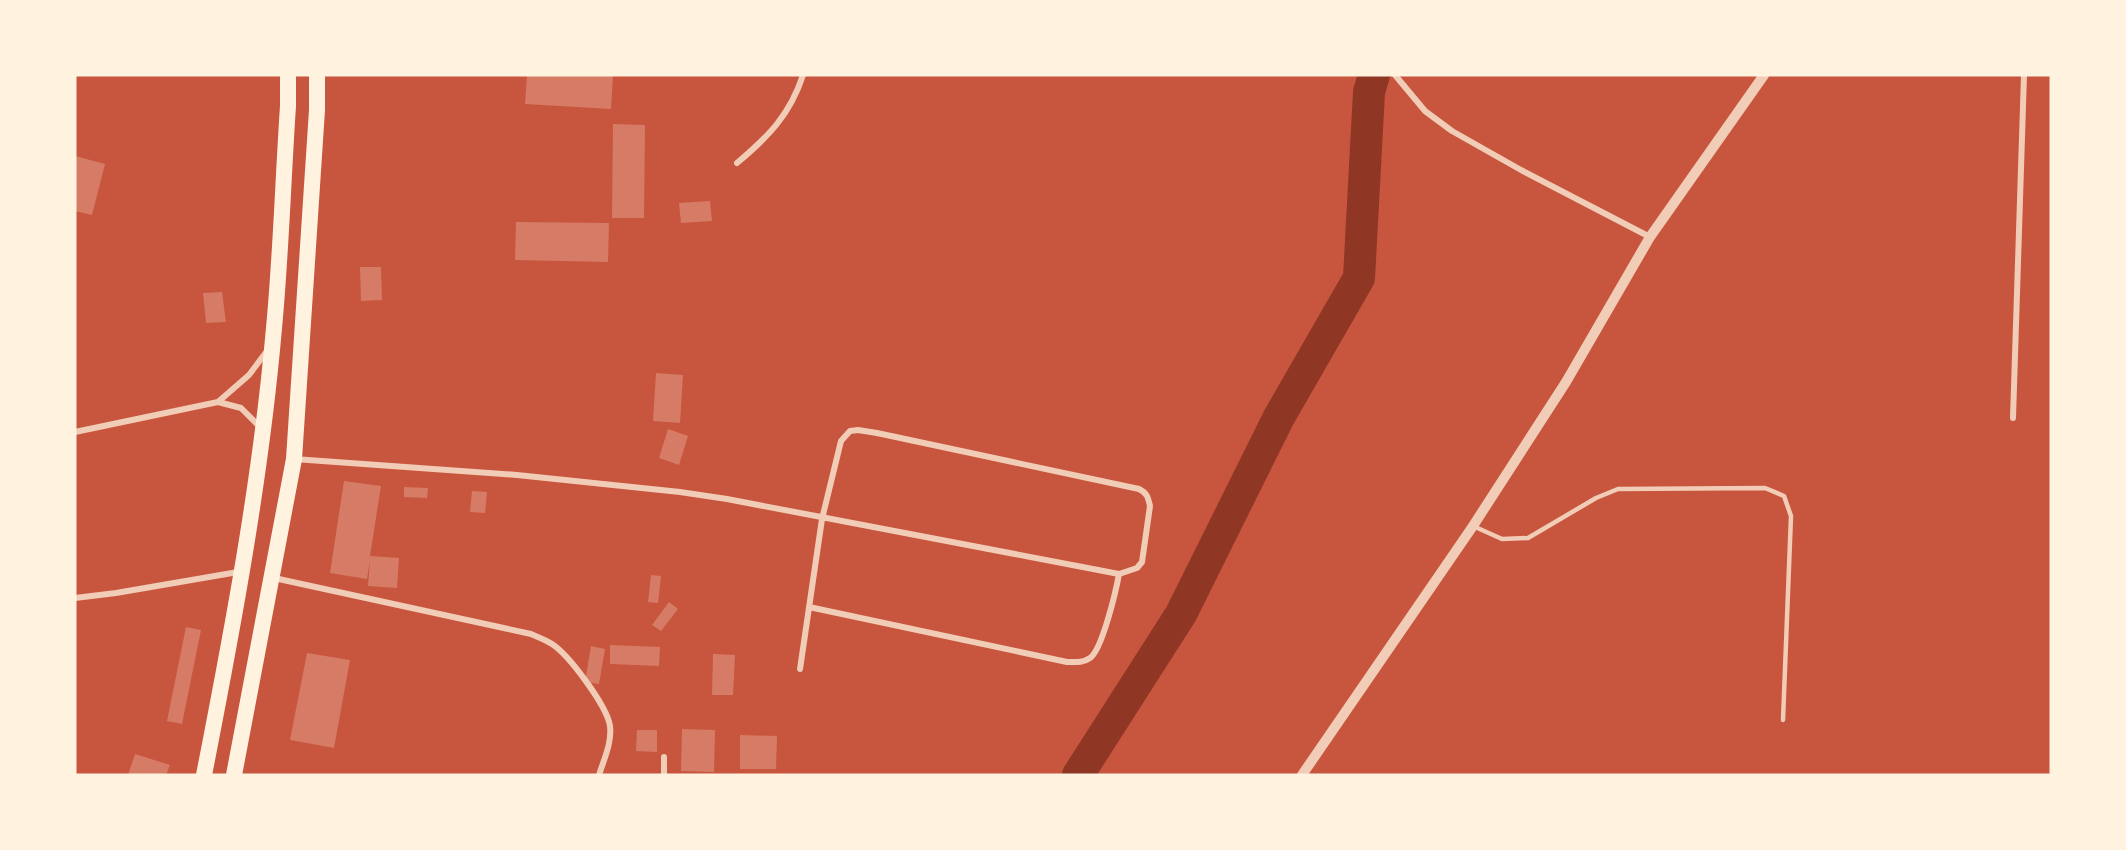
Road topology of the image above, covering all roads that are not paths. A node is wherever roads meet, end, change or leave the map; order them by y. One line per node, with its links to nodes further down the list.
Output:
1 (288, 75): 9 (highway)
2 (317, 75): 14 (highway)
3 (803, 75): 7 (street)
4 (1395, 75): 8 (street)
5 (1764, 75): 8 (street)
6 (2024, 75): 11 (street)
7 (737, 163)
8 (1650, 237): 16 (street)
9 (273, 344): 10 (street); 12 (highway)
10 (218, 402): 12 (street); 13 (street)
11 (2013, 418)
12 (262, 430): 17 (highway)
13 (75, 432)
14 (294, 459): 15 (street); 19 (highway)
15 (822, 519): 18 (street); 18 (street); 21 (street)
16 (1473, 526): 23 (lane); 29 (street)
17 (242, 572): 20 (street); 25 (highway)
18 (1119, 574): 21 (street)
19 (273, 578): 26 (highway); 27 (street)
20 (75, 598)
21 (809, 607): 22 (street)
22 (800, 669)
23 (1783, 720)
24 (664, 757): 28 (street)
25 (204, 775)
26 (234, 775)
27 (599, 775)
28 (664, 775)
29 (1302, 775)

